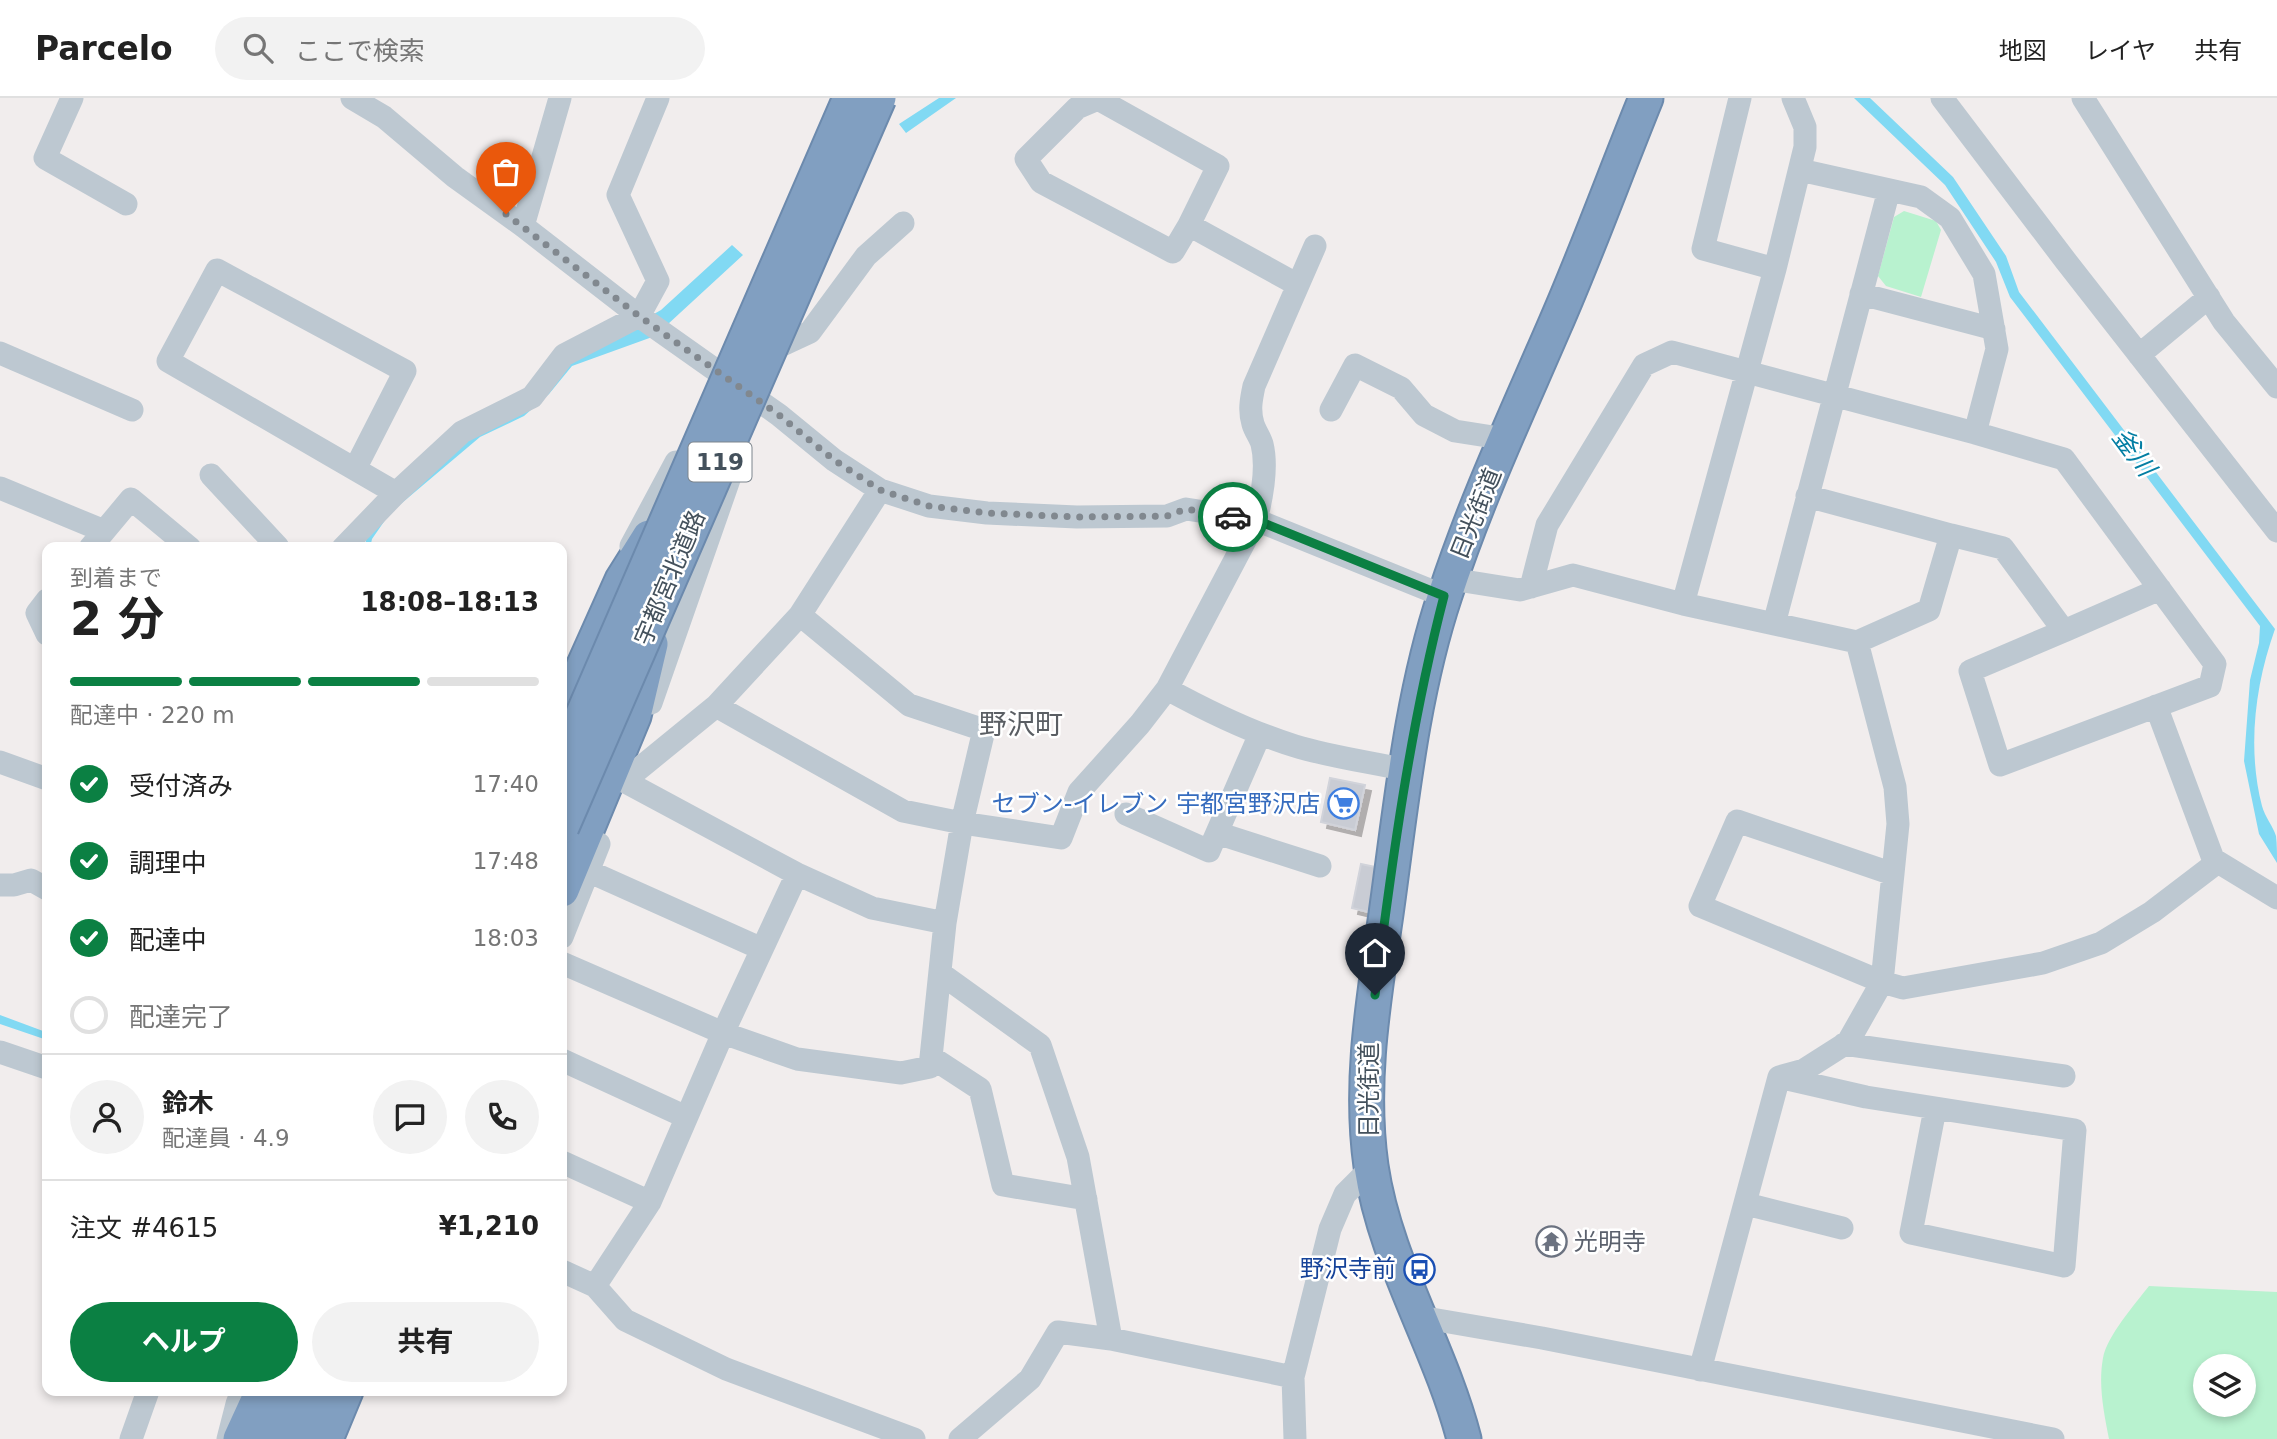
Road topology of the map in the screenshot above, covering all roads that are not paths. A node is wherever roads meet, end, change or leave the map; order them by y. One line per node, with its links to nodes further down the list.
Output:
1 (72, 98): 16 (street)
2 (352, 98): 19 (street)
3 (560, 98): 19 (street)
4 (658, 98): 25 (street)
5 (837, 98): 30 (street)
6 (850, 98): 41 (highway, 宇都宮北道路 / 119, bridge)
7 (879, 98): 56 (highway, 宇都宮北道路 / 119, bridge)
8 (891, 98): 27 (street)
9 (1646, 98): 38 (highway, 日光街道)
10 (1740, 98): 21 (street)
11 (1793, 98): 14 (street)
12 (1942, 98): 29 (street)
13 (2083, 98): 24 (street)
14 (1800, 170): 15 (street); 21 (street)
15 (1889, 190): 23 (street); 26 (street)
16 (126, 204)
17 (902, 223): 27 (street)
18 (1189, 225): 18 (street); 22 (street)
19 (523, 226): 25 (street)
20 (1315, 246): 22 (street)
21 (1775, 269): 31 (street)
22 (1298, 285): 46 (street)
23 (1861, 294): 26 (street); 33 (street)
24 (2209, 297): 29 (street); 32 (street)
25 (639, 316): 30 (street); 44 (street)
26 (1994, 329): 37 (street)
27 (782, 345): 34 (street)
28 (0, 353): 35 (street)
29 (2139, 355): 47 (street)
30 (720, 372): 34 (street); 64 (street)
31 (1747, 372): 33 (street); 54 (street); 57 (street)
32 (2277, 387)
33 (1834, 396): 37 (street); 45 (street)
34 (758, 399): 43 (street); 74 (street)
35 (132, 410)
36 (1331, 410): 38 (street)
37 (1975, 433): 55 (street)
38 (1506, 439): 53 (highway, 日光街道)
39 (355, 469): 39 (street); 44 (street)
40 (211, 475): 51 (street)
41 (683, 482): 66 (highway, bridge); 70 (highway, 宇都宮北道路 / 119, bridge)
42 (0, 488): 49 (street)
43 (880, 490): 46 (street); 59 (street)
44 (396, 493): 52 (street)
45 (1807, 496): 48 (street); 61 (street)
46 (1256, 520): 53 (street); 65 (street)
47 (2277, 531)
48 (1951, 535): 62 (street); 63 (street)
49 (97, 539): 50 (street)
50 (178, 542)
51 (272, 542)
52 (349, 542)
53 (1447, 587): 54 (street); 72 (highway, 日光街道)
54 (1531, 587): 57 (street)
55 (2160, 589): 62 (street); 68 (street)
56 (661, 601): 76 (highway, 宇都宮北道路 / 119, bridge); 84 (highway, bridge)
57 (1684, 604): 61 (street)
58 (42, 606): 60 (street)
59 (800, 615): 67 (street); 77 (street)
60 (42, 624)
61 (1774, 624): 63 (street)
62 (2064, 631): 68 (street)
63 (1857, 642): 83 (street)
64 (567, 667)
65 (1167, 689): 69 (street); 77 (street)
66 (567, 703)
67 (716, 706): 74 (street); 77 (street)
68 (2156, 706): 79 (street)
69 (1260, 734): 72 (street); 78 (street)
70 (567, 750)
71 (0, 762): 73 (street)
72 (1406, 770): 105 (highway, 日光街道)
73 (42, 777)
74 (624, 781): 81 (street); 82 (street)
75 (1126, 814): 78 (street)
76 (567, 816)
77 (962, 823): 88 (street)
78 (1217, 833): 80 (street)
79 (2213, 859): 87 (street); 93 (street)
80 (1320, 866)
81 (588, 871): 89 (street); 90 (street)
82 (797, 874): 88 (street); 90 (street)
83 (1893, 874): 93 (street); 93 (street)
84 (567, 878)
85 (0, 885): 86 (street)
86 (42, 886)
87 (2277, 898)
88 (945, 923): 92 (street)
89 (567, 924)
90 (762, 949): 94 (street)
91 (567, 964): 94 (street)
92 (940, 973): 97 (street); 106 (street)
93 (1882, 982): 95 (street)
94 (723, 1032): 97 (street); 103 (street)
95 (1844, 1044): 100 (street); 101 (street)
96 (0, 1052): 99 (street)
97 (931, 1057): 106 (street)
98 (567, 1062): 103 (street)
99 (42, 1066)
100 (2064, 1076)
101 (1780, 1077): 102 (street); 108 (street)
102 (1935, 1109): 102 (street)
103 (687, 1117): 107 (street)
104 (567, 1164): 107 (street)
105 (1371, 1168): 112 (highway, 日光街道); 115 (street)
106 (1086, 1199): 113 (street)
107 (650, 1202): 111 (street)
108 (1746, 1204): 109 (street); 114 (street)
109 (1842, 1228)
110 (567, 1273): 111 (street)
111 (595, 1286): 128 (street)
112 (1420, 1317): 114 (street); 131 (highway, 日光街道)
113 (1111, 1339): 115 (street); 129 (street)
114 (1700, 1370): 132 (street)
115 (1293, 1377): 130 (street)
116 (146, 1396): 123 (street)
117 (240, 1396): 124 (street)
118 (260, 1396): 125 (highway)
119 (286, 1396): 126 (highway)
120 (315, 1396): 127 (highway)
121 (353, 1396): 122 (street)
122 (336, 1416)
123 (131, 1439)
124 (229, 1439)
125 (240, 1439)
126 (267, 1439)
127 (296, 1439)
128 (914, 1439)
129 (960, 1439)
130 (1295, 1439)
131 (1464, 1439)
132 (2053, 1439)

